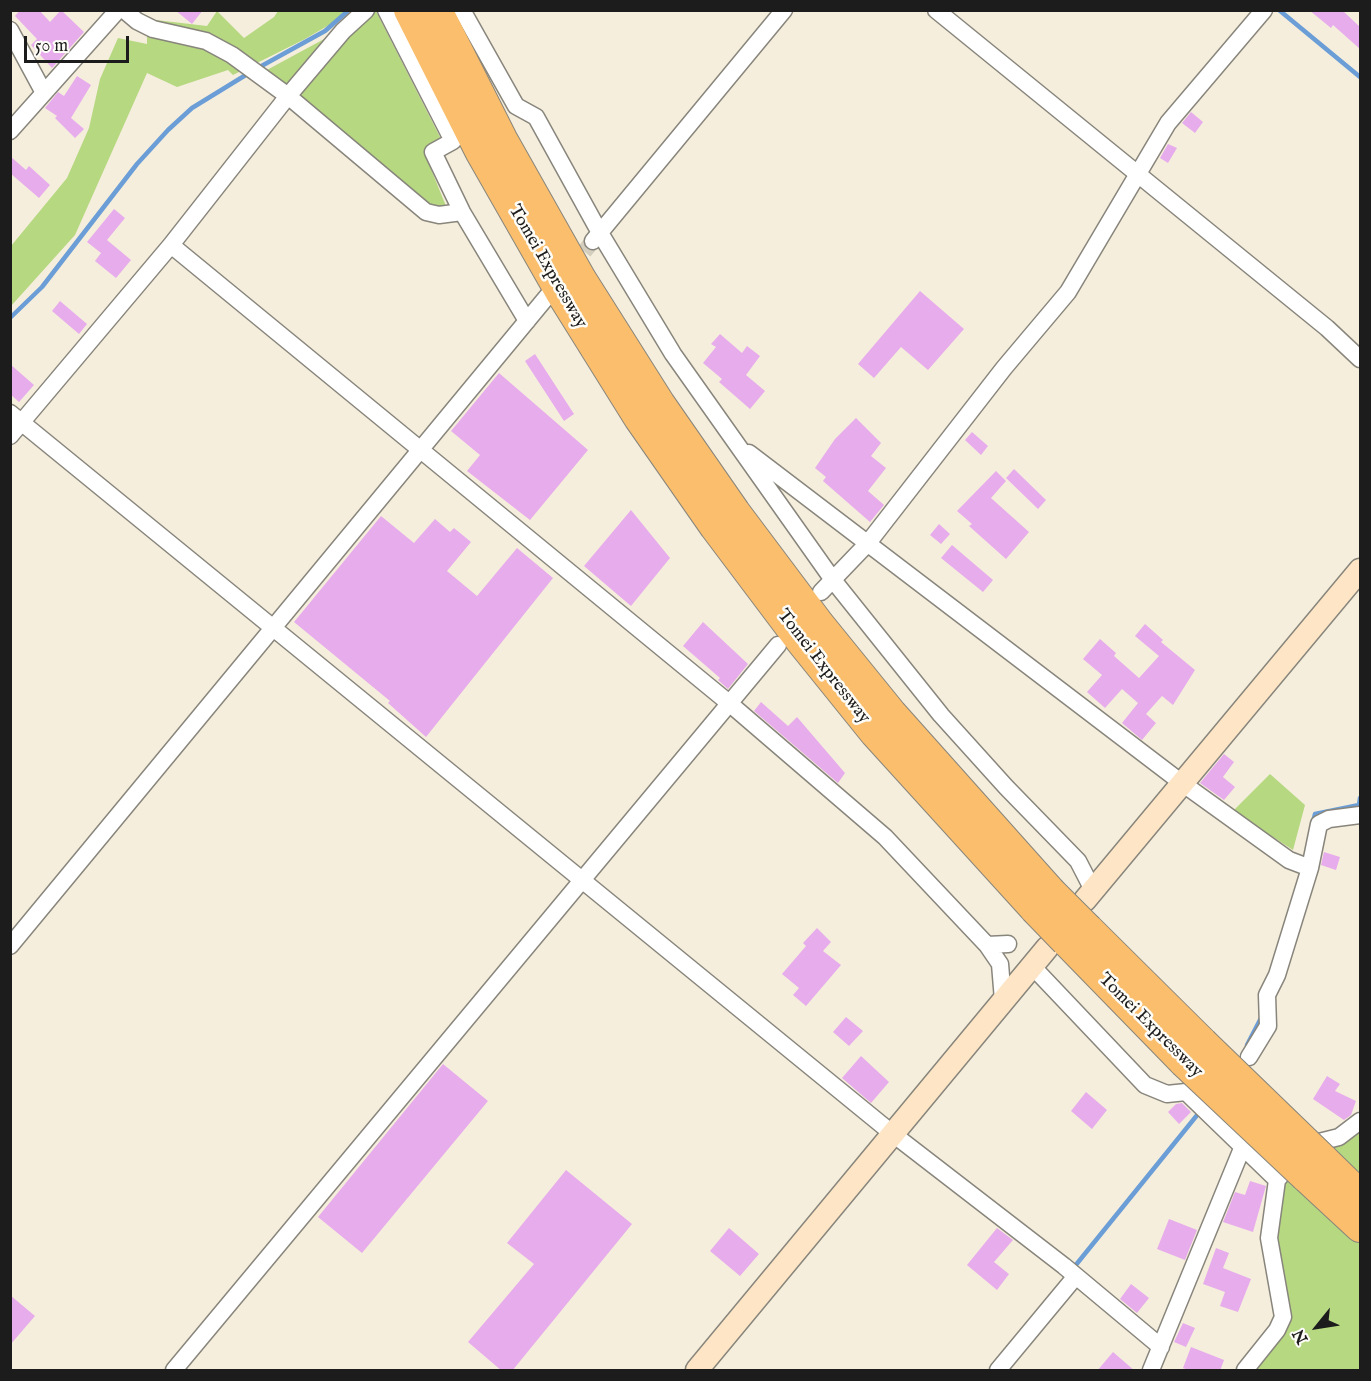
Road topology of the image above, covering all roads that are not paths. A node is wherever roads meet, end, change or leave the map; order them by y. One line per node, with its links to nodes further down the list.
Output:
1 (118, 10): 12 (street)
2 (124, 10): 13 (street)
3 (366, 10): 13 (street)
4 (386, 10): 17 (street)
5 (409, 10): 15 (highway, Tomei Expressway)
6 (437, 10): 15 (highway, Tomei Expressway)
7 (462, 10): 18 (street)
8 (784, 10): 18 (street)
9 (936, 10): 16 (street)
10 (1264, 10): 16 (street)
11 (10, 30): 12 (street)
12 (44, 93): 14 (street)
13 (288, 96): 17 (street); 19 (street)
14 (10, 131)
15 (491, 145): 38 (highway, Tomei Expressway, bridge)
16 (1138, 176): 22 (street); 27 (street)
17 (462, 213): 21 (street)
18 (596, 237): 25 (street)
19 (171, 245): 23 (street); 26 (street)
20 (550, 293): 21 (street)
21 (527, 321): 26 (street)
22 (1360, 359)
23 (16, 418): 24 (street); 30 (street)
24 (10, 436)
25 (736, 443): 27 (street); 29 (street)
26 (421, 449): 30 (street); 32 (street)
27 (867, 543): 29 (street); 33 (street)
28 (1360, 570): 33 (street)
29 (827, 586): 37 (street)
30 (273, 628): 36 (street); 41 (street)
31 (778, 645): 32 (street)
32 (729, 703): 36 (street); 40 (street)
33 (1182, 783): 35 (street); 37 (street)
34 (1360, 815): 35 (street)
35 (1310, 868): 44 (street)
36 (582, 881): 46 (street); 53 (street)
37 (1088, 895)
38 (1067, 939): 42 (street); 48 (highway, Tomei Expressway, bridge)
39 (1008, 944): 40 (street)
40 (987, 945): 43 (street)
41 (10, 946)
42 (1032, 966): 43 (street); 47 (street)
43 (1003, 1000): 46 (street)
44 (1249, 1057)
45 (1360, 1121): 48 (street)
46 (893, 1134): 51 (street); 54 (street)
47 (1243, 1146): 48 (street); 52 (street)
48 (1302, 1172): 49 (highway, Tomei Expressway); 50 (highway, Tomei Expressway); 57 (street)
49 (1360, 1195)
50 (1360, 1227)
51 (1076, 1276): 52 (street); 55 (street)
52 (1161, 1347): 56 (street)
53 (174, 1371)
54 (697, 1371)
55 (998, 1371)
56 (1150, 1371)
57 (1245, 1371)

